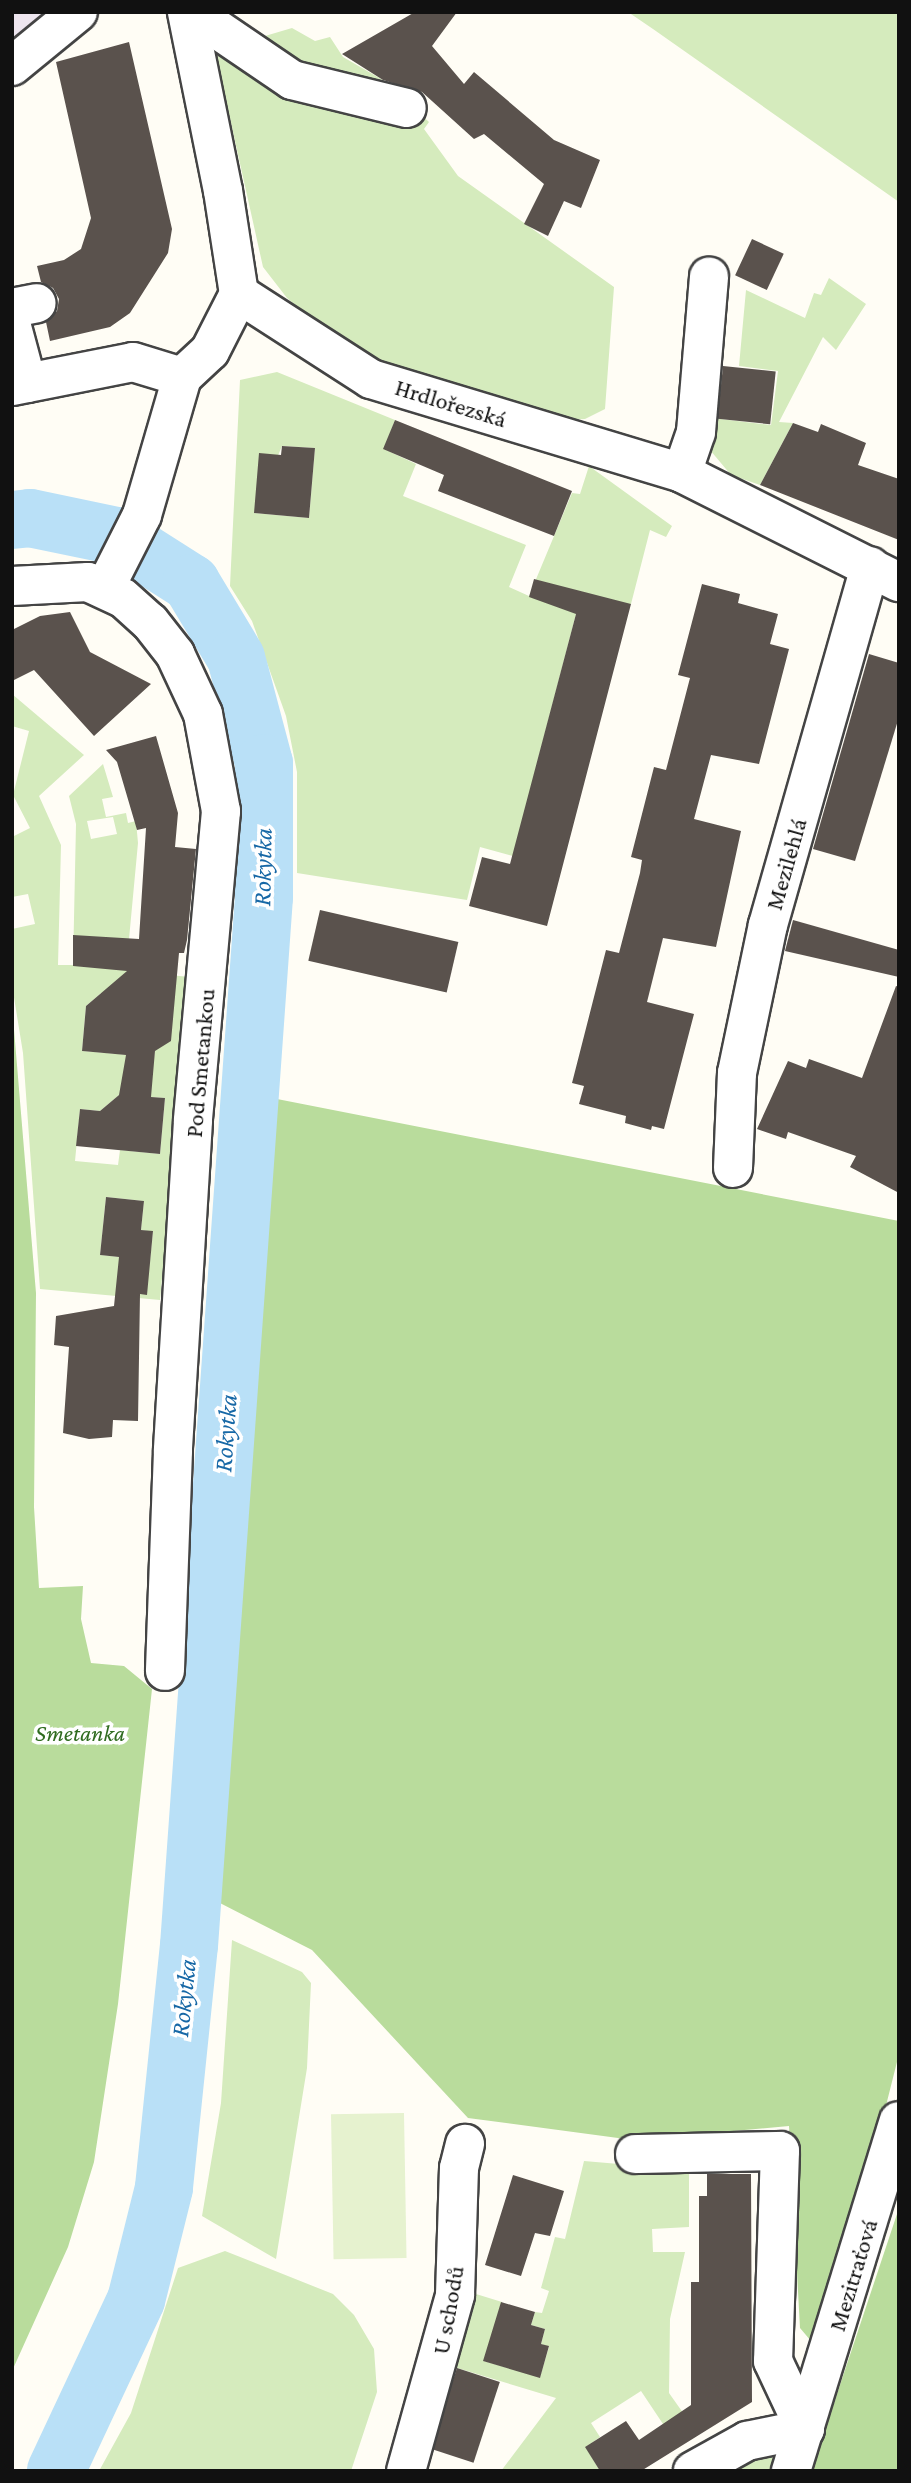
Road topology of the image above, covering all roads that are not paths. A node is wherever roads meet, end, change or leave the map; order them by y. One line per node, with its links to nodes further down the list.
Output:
1 (78, 12): 3 (street)
2 (190, 12): 4 (street); 6 (street)
3 (12, 66)
4 (407, 108)
5 (709, 277): 10 (street)
6 (239, 294): 8 (street); 10 (street, Hrdlořezská)
7 (21, 313): 9 (street)
8 (182, 377): 9 (street); 12 (street)
9 (20, 385)
10 (682, 473): 11 (street, Hrdlořezská)
11 (884, 574): 14 (street, Mezilehlá)
12 (110, 580): 13 (street, Pod Smetankou); 15 (street, Pod Smetankou)
13 (12, 586)
14 (733, 1168)
15 (165, 1671)
16 (899, 2121): 19 (street, Mezitraťová)
17 (465, 2144): 20 (street, U schodů)
18 (635, 2154): 19 (street)
19 (805, 2429): 21 (street); 22 (street, Mezitraťová)
20 (406, 2471)
21 (693, 2471)
22 (791, 2471)

